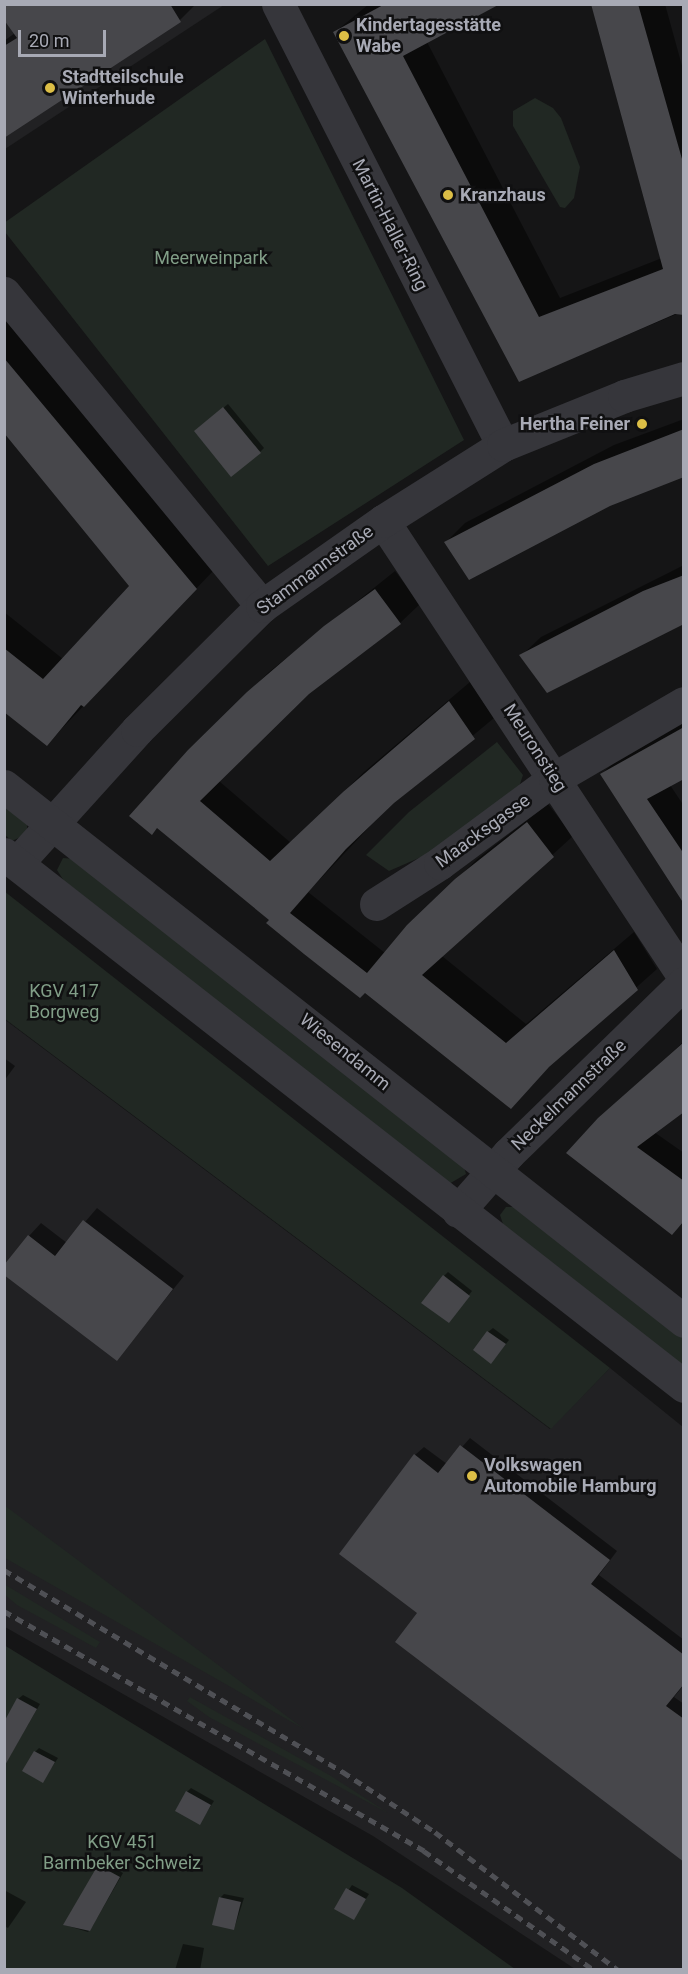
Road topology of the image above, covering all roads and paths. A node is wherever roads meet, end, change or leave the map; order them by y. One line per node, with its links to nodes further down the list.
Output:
1 (277, 5): 4 (street, Martin-Haller-Ring)
2 (4, 293): 6 (street)
3 (684, 378): 4 (street, Stammannstraße)
4 (503, 445): 5 (street, Stammannstraße)
5 (383, 521): 6 (street, Stammannstraße); 8 (street, Meuronstieg)
6 (262, 606): 10 (street, Stammannstraße)
7 (684, 703): 8 (street, Maacksgasse)
8 (555, 778): 12 (street, Maacksgasse); 13 (street, Meuronstieg)
9 (4, 786): 10 (street, Wiesendamm)
10 (50, 822): 11 (street, Stammannstraße); 15 (street, Wiesendamm)
11 (11, 859): 16 (street)
12 (376, 904)
13 (684, 977)
14 (684, 983): 15 (street, Neckelmannstraße)
15 (494, 1171): 16 (street, Neckelmannstraße); 17 (street, Wiesendamm)
16 (458, 1210): 18 (street)
17 (684, 1321)
18 (684, 1386)

